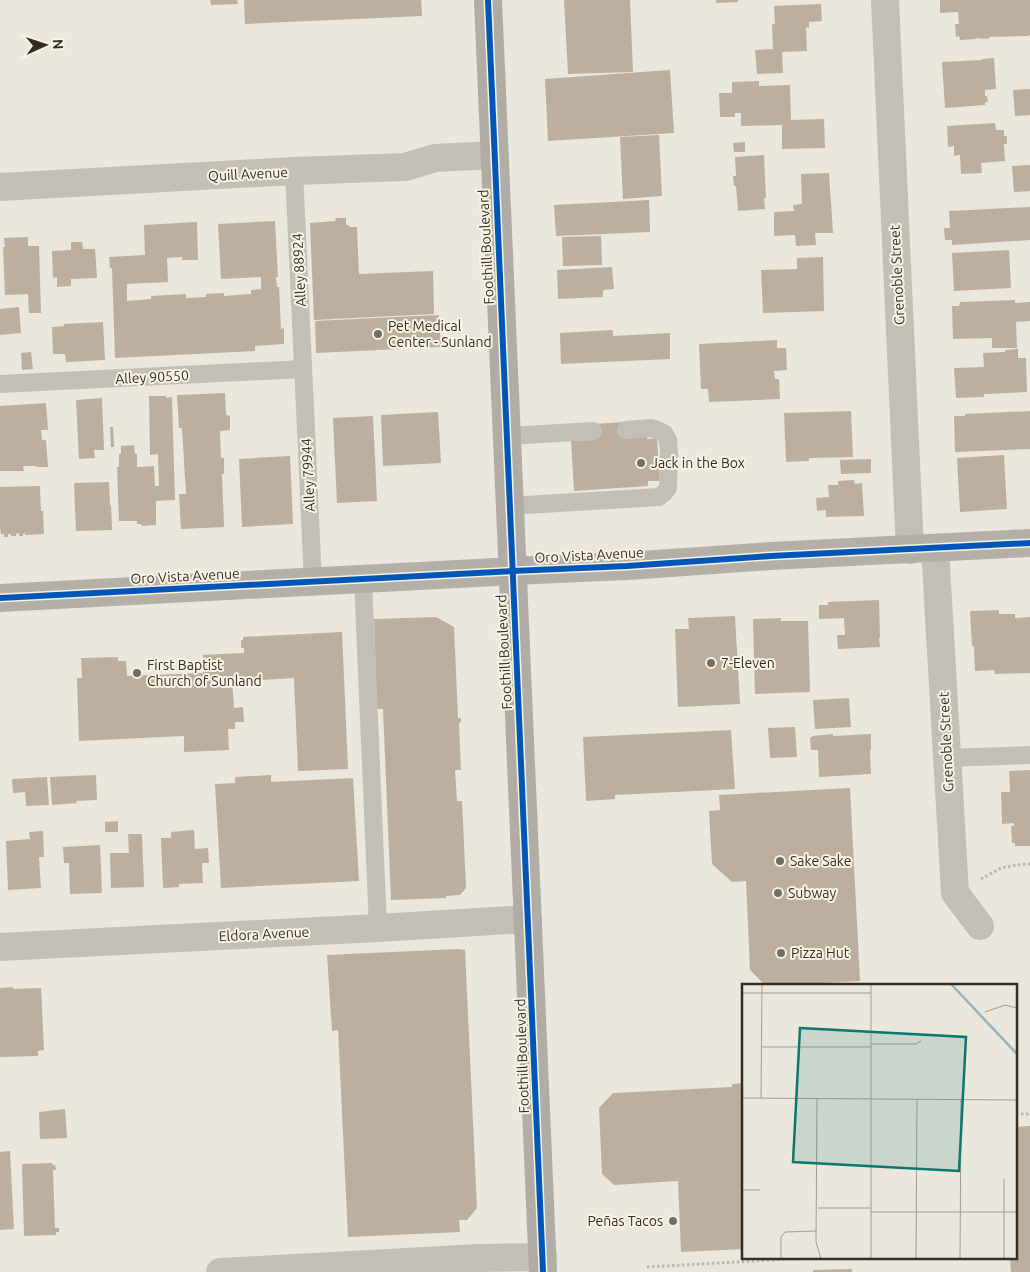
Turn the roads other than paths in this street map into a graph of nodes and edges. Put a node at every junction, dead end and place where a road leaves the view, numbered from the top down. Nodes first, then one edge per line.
1 (488, 0) edge
2 (885, 0) edge
3 (494, 155) junction
4 (294, 172) junction
5 (0, 187) edge
6 (303, 369) junction
7 (0, 384) edge
8 (626, 430) dead end
9 (593, 431) dead end
10 (507, 436) junction
11 (509, 506) junction
12 (1030, 543) edge
13 (923, 549) junction
14 (513, 571) junction
15 (363, 579) junction
16 (313, 582) junction
17 (0, 598) edge
18 (1030, 755) edge
19 (947, 758) junction
20 (528, 919) junction
21 (980, 926) dead end
22 (378, 928) junction
23 (0, 947) edge
24 (543, 1264) edge
25 (220, 1272) edge

1 - 3 main road, Foothill Boulevard
2 - 13 street, Grenoble Street
3 - 4 street, Quill Avenue
3 - 10 main road, Foothill Boulevard
4 - 5 street, Quill Avenue
4 - 6 lane, Alley 88924
6 - 7 lane, Alley 90550
6 - 16 lane, Alley 79944
8 - 11 lane
9 - 10 lane
10 - 11 main road, Foothill Boulevard
11 - 14 main road, Foothill Boulevard
12 - 13 street, Oro Vista Avenue
13 - 14 street, Oro Vista Avenue
13 - 19 street, Grenoble Street
14 - 15 street, Oro Vista Avenue
14 - 20 main road, Foothill Boulevard
15 - 16 street, Oro Vista Avenue
15 - 22 lane
16 - 17 street, Oro Vista Avenue
18 - 19 lane
19 - 21 street, Grenoble Street
20 - 22 street, Eldora Avenue
20 - 24 main road, Foothill Boulevard
22 - 23 street, Eldora Avenue
24 - 25 street

